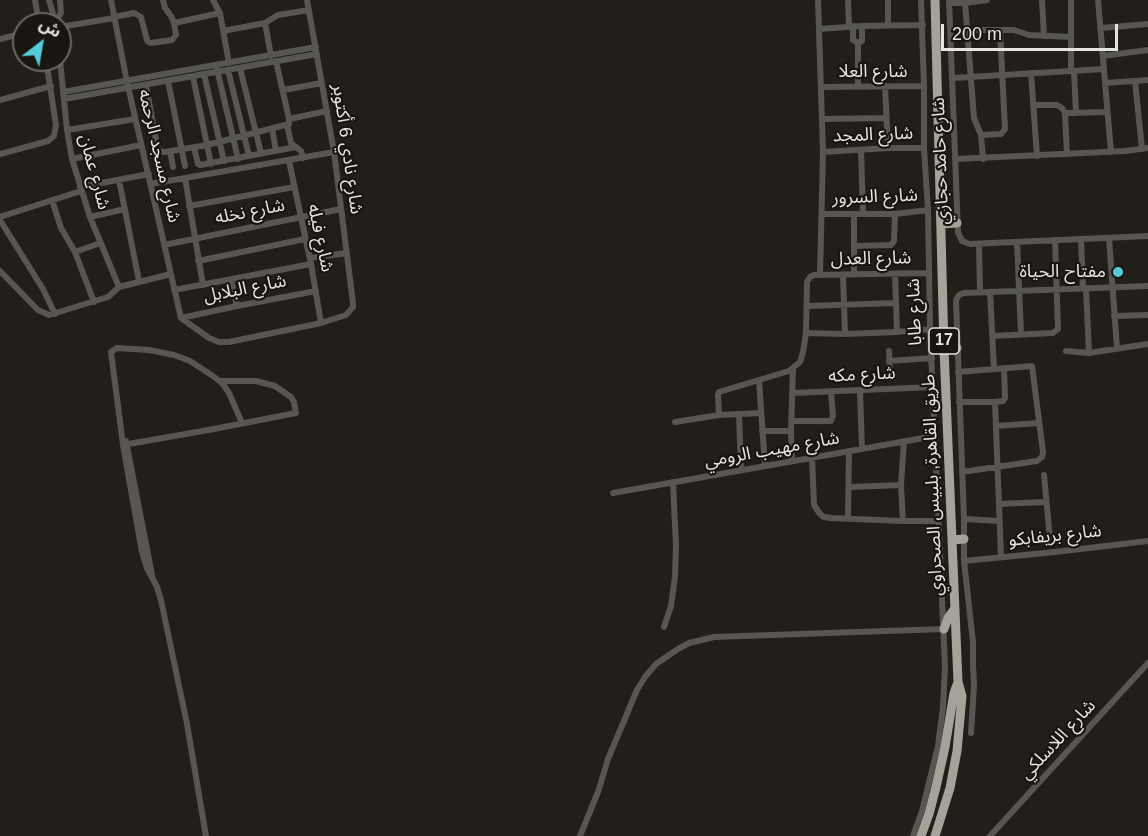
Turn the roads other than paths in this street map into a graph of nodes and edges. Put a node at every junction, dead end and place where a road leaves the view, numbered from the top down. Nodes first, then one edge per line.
1 (111, 0) edge
2 (163, 0) edge
3 (213, 0) edge
4 (307, 0) edge
5 (818, 0) edge
6 (848, 0) edge
7 (888, 0) edge
8 (921, 0) edge
9 (935, 0) edge
10 (987, 0) edge
11 (1042, 0) edge
12 (1071, 0) edge
13 (1098, 0) edge
14 (949, 1) edge
15 (965, 3) junction
16 (309, 10) junction
17 (220, 13) junction
18 (114, 17) junction
19 (72, 22) edge
20 (174, 22) junction
21 (265, 23) junction
22 (1148, 24) edge
23 (888, 25) junction
24 (923, 25) junction
25 (851, 26) junction
26 (862, 26) junction
27 (1101, 28) junction
28 (819, 29) junction
29 (967, 30) junction
30 (1000, 30) junction
31 (223, 31) junction
32 (1044, 36) junction
33 (1071, 38) junction
34 (858, 43) junction
35 (1148, 50) edge
36 (316, 51) junction
37 (271, 56) junction
38 (1103, 56) junction
39 (276, 61) junction
40 (228, 67) junction
41 (240, 68) junction
42 (217, 69) junction
43 (1104, 69) junction
44 (1073, 71) junction
45 (48, 72) edge
46 (61, 72) edge
47 (1031, 73) junction
48 (204, 74) junction
49 (1003, 75) junction
50 (192, 77) junction
51 (971, 77) junction
52 (952, 78) junction
53 (1148, 80) edge
54 (168, 81) junction
55 (1136, 81) junction
56 (1105, 82) junction
57 (322, 83) junction
58 (128, 85) junction
59 (146, 85) junction
60 (51, 86) junction
61 (858, 86) junction
62 (885, 86) junction
63 (924, 86) junction
64 (822, 87) junction
65 (283, 90) junction
66 (63, 96) junction
67 (0, 100) edge
68 (1033, 105) junction
69 (327, 111) junction
70 (1107, 112) junction
71 (1065, 113) junction
72 (1076, 113) junction
73 (886, 118) junction
74 (135, 119) junction
75 (823, 119) junction
76 (288, 122) junction
77 (272, 128) junction
78 (67, 130) junction
79 (255, 133) junction
80 (981, 135) junction
81 (243, 136) junction
82 (232, 139) junction
83 (220, 142) junction
84 (141, 145) junction
85 (207, 145) junction
86 (194, 147) junction
87 (296, 147) junction
88 (888, 148) junction
89 (924, 148) junction
90 (182, 149) junction
91 (1145, 149) edge
92 (861, 150) junction
93 (170, 151) junction
94 (276, 151) junction
95 (334, 152) junction
96 (824, 152) junction
97 (1111, 152) junction
98 (261, 153) junction
99 (0, 154) edge
100 (1067, 154) junction
101 (249, 156) junction
102 (1037, 156) junction
103 (303, 158) junction
104 (72, 159) junction
105 (238, 159) junction
106 (956, 159) junction
107 (983, 159) junction
108 (289, 160) junction
109 (224, 161) junction
110 (211, 164) junction
111 (185, 166) dead end
112 (172, 167) dead end
113 (149, 174) junction
114 (185, 178) junction
115 (120, 180) junction
116 (150, 184) junction
117 (294, 188) junction
118 (81, 189) junction
119 (52, 200) junction
120 (189, 206) junction
121 (125, 209) junction
122 (341, 209) junction
123 (928, 210) junction
124 (823, 214) junction
125 (854, 214) junction
126 (863, 214) junction
127 (895, 214) junction
128 (90, 217) junction
129 (0, 218) edge
130 (300, 218) junction
131 (957, 223) junction
132 (942, 224) junction
133 (1148, 236) edge
134 (1108, 238) junction
135 (194, 239) junction
136 (305, 239) junction
137 (1081, 239) junction
138 (1055, 240) junction
139 (1017, 242) junction
140 (100, 243) junction
141 (979, 244) junction
142 (164, 245) junction
143 (854, 246) junction
144 (75, 252) junction
145 (347, 253) junction
146 (198, 261) junction
147 (310, 261) junction
148 (0, 271) edge
149 (929, 273) junction
150 (171, 274) junction
151 (895, 274) junction
152 (817, 275) junction
153 (843, 275) junction
154 (854, 275) junction
155 (231, 280) junction
156 (139, 281) junction
157 (203, 285) junction
158 (1148, 285) edge
159 (119, 286) junction
160 (1112, 287) junction
161 (1085, 288) junction
162 (1057, 289) junction
163 (174, 290) junction
164 (316, 291) junction
165 (1019, 291) junction
166 (980, 292) junction
167 (990, 292) junction
168 (94, 302) junction
169 (896, 303) junction
170 (237, 306) junction
171 (807, 306) junction
172 (844, 306) junction
173 (55, 314) junction
174 (1148, 315) edge
175 (1114, 316) junction
176 (180, 318) junction
177 (321, 323) junction
178 (930, 329) junction
179 (897, 332) junction
180 (806, 333) junction
181 (845, 334) junction
182 (1021, 334) junction
183 (993, 336) junction
184 (1148, 344) edge
185 (957, 348) junction
186 (1117, 348) junction
187 (944, 349) junction
188 (889, 351) dead end
189 (1066, 351) dead end
190 (1089, 353) junction
191 (932, 358) junction
192 (889, 361) junction
193 (1004, 368) junction
194 (793, 369) junction
195 (994, 369) junction
196 (890, 371) dead end
197 (958, 372) junction
198 (759, 380) junction
199 (220, 381) junction
200 (933, 387) junction
201 (860, 391) junction
202 (831, 392) junction
203 (792, 393) junction
204 (959, 402) junction
205 (995, 402) junction
206 (761, 413) junction
207 (739, 414) junction
208 (719, 415) junction
209 (792, 421) junction
210 (675, 422) dead end
211 (242, 423) junction
212 (1039, 423) junction
213 (996, 426) junction
214 (762, 431) junction
215 (791, 431) junction
216 (935, 436) junction
217 (904, 441) junction
218 (124, 442) junction
219 (862, 449) junction
220 (849, 451) junction
221 (812, 457) junction
222 (792, 461) junction
223 (765, 466) junction
224 (998, 467) junction
225 (741, 470) junction
226 (962, 472) junction
227 (1044, 475) dead end
228 (673, 482) junction
229 (901, 485) junction
230 (849, 487) junction
231 (613, 493) dead end
232 (1046, 502) junction
233 (999, 504) junction
234 (848, 518) junction
235 (964, 519) junction
236 (999, 520) junction
237 (903, 521) junction
238 (938, 521) junction
239 (1050, 539) dead end
240 (952, 540) junction
241 (964, 540) junction
242 (1148, 541) edge
243 (1001, 557) junction
244 (964, 561) junction
245 (955, 608) junction
246 (664, 627) dead end
247 (944, 629) junction
248 (1148, 663) edge
249 (958, 682) junction
250 (971, 734) dead end
251 (206, 836) edge
252 (580, 836) edge
253 (913, 836) edge
254 (921, 836) edge
255 (935, 836) edge
256 (990, 836) edge

1 - 18 street, شارع مسجد الرحمه
2 - 20 street
3 - 17 street
4 - 16 street, شارع نادي 6 أكتوبر
5 - 28 street
6 - 25 street
7 - 23 street
8 - 24 street, شارع طابا
9 - 132 highway, طريق القاهرة, بلبيس الصحراوي / 17
10 - 15 street
11 - 32 street
12 - 33 street
13 - 27 street
14 - 15 street
14 - 52 street, شارع حامد حجازي
15 - 29 street
16 - 21 street
16 - 36 street, شارع نادي 6 أكتوبر
17 - 20 street
17 - 31 street
18 - 19 street
18 - 20 street
18 - 58 street, شارع مسجد الرحمه
21 - 31 street
21 - 37 street
22 - 27 street
23 - 24 street
23 - 26 street
24 - 63 street, شارع طابا
25 - 26 street
25 - 28 street
25 - 34 street
26 - 34 street
27 - 38 street
28 - 64 street
29 - 30 street
29 - 51 street
30 - 32 street
30 - 49 street
31 - 40 street
32 - 33 street
33 - 44 street
34 - 61 street
35 - 38 street
36 - 37 street
36 - 39 street
36 - 57 street, شارع نادي 6 أكتوبر
37 - 40 street
38 - 43 street
39 - 41 street
39 - 65 street
40 - 41 street
40 - 42 street
40 - 81 street
41 - 79 street
42 - 48 street
42 - 58 street
42 - 82 street
43 - 44 street
43 - 56 street
44 - 47 street
44 - 72 street
45 - 60 street
46 - 66 street, شارع عمان
47 - 49 street
47 - 68 street
48 - 50 street
48 - 83 street
49 - 51 street
49 - 80 street
50 - 54 street
50 - 85 street
51 - 52 street
51 - 80 street
52 - 106 street, شارع حامد حجازي
53 - 55 street
54 - 59 street
54 - 90 street
55 - 56 street
55 - 91 street
56 - 70 street
57 - 65 street
57 - 69 street, شارع نادي 6 أكتوبر
58 - 59 street
58 - 66 street
58 - 74 street, شارع مسجد الرحمه
59 - 93 street
60 - 67 street
60 - 99 street
61 - 62 street, شارع العلا
61 - 64 street, شارع العلا
62 - 63 street, شارع العلا
62 - 73 street
63 - 89 street, شارع طابا
64 - 75 street
65 - 76 street
66 - 78 street, شارع عمان
68 - 71 street
68 - 102 street
69 - 76 street
69 - 95 street, شارع نادي 6 أكتوبر
70 - 72 street
70 - 97 street
71 - 72 street
71 - 100 street
73 - 75 street
73 - 88 street
74 - 78 street
74 - 84 street, شارع مسجد الرحمه
75 - 96 street
76 - 77 street
76 - 87 street
77 - 79 street
77 - 94 street
78 - 104 street, شارع عمان
79 - 81 street
79 - 98 street
80 - 107 street
81 - 82 street
81 - 101 street
82 - 83 street
82 - 105 street
83 - 85 street
83 - 109 street
84 - 104 street
84 - 113 street, شارع مسجد الرحمه
85 - 86 street
85 - 110 street
86 - 90 street
86 - 110 street
87 - 94 street
87 - 103 street
88 - 89 street, شارع المجد
88 - 92 street, شارع المجد
89 - 123 street, شارع طابا
90 - 93 street
90 - 111 street
91 - 97 street
92 - 96 street, شارع المجد
92 - 126 street
93 - 112 street
94 - 98 street
95 - 103 street
95 - 122 street, شارع نادي 6 أكتوبر
96 - 124 street
97 - 100 street
98 - 101 street
100 - 102 street
101 - 105 street
102 - 107 street
103 - 108 street
104 - 118 street, شارع عمان
105 - 109 street
106 - 107 street
106 - 131 street, شارع حامد حجازي
108 - 114 street
108 - 117 street, شارع فيله
109 - 110 street
113 - 115 street
113 - 116 street, شارع مسجد الرحمه
114 - 116 street
114 - 120 street
115 - 118 street
115 - 121 street
116 - 142 street, شارع مسجد الرحمه
117 - 120 street
117 - 130 street, شارع فيله
118 - 119 street
118 - 128 street, شارع عمان
119 - 129 street
119 - 144 street
120 - 135 street
121 - 128 street
121 - 156 street
122 - 130 street, شارع نخله
122 - 145 street, شارع نادي 6 أكتوبر
123 - 127 street, شارع السرور
123 - 149 street, شارع طابا
124 - 125 street, شارع السرور
124 - 152 street
125 - 126 street, شارع السرور
125 - 143 street
126 - 127 street, شارع السرور
127 - 143 street
128 - 140 street, شارع عمان
129 - 173 street
130 - 135 street, شارع نخله
130 - 136 street, شارع فيله
131 - 132 highway
131 - 141 street, شارع حامد حجازي
132 - 187 highway, طريق القاهرة, بلبيس الصحراوي / 17
133 - 134 street
134 - 137 street
134 - 160 street
135 - 142 street, شارع نخله
135 - 146 street
136 - 146 street
136 - 147 street, شارع فيله
137 - 138 street
137 - 161 street
138 - 139 street
138 - 162 street
139 - 141 street
139 - 165 street
140 - 144 street
140 - 159 street, شارع عمان
141 - 166 street
142 - 150 street, شارع مسجد الرحمه
143 - 154 street
144 - 168 street
145 - 147 street
145 - 177 street, شارع نادي 6 أكتوبر
146 - 157 street
147 - 155 street
147 - 164 street, شارع فيله
148 - 173 street
149 - 151 street, شارع العدل
149 - 178 street, شارع طابا
150 - 156 street
150 - 163 street, شارع مسجد الرحمه
151 - 154 street, شارع العدل
151 - 169 street
152 - 153 street, شارع العدل
152 - 171 street
153 - 154 street, شارع العدل
153 - 172 street
155 - 157 street
155 - 170 street
156 - 159 street
157 - 163 street
158 - 160 street
159 - 168 street
160 - 161 street
160 - 175 street
161 - 162 street
161 - 190 street
162 - 165 street
162 - 182 street
163 - 176 street, شارع مسجد الرحمه
164 - 170 street, شارع البلابل
164 - 177 street, شارع فيله
165 - 167 street
165 - 182 street
166 - 167 street
166 - 185 street
167 - 183 street
168 - 173 street
169 - 172 street
169 - 179 street
170 - 176 street, شارع البلابل
171 - 172 street
171 - 180 street
172 - 181 street
174 - 175 street
175 - 186 street
176 - 177 street
178 - 179 street
178 - 191 street, شارع طابا
179 - 181 street
180 - 181 street
180 - 194 street
182 - 183 street
183 - 195 street
184 - 186 street
185 - 187 highway
185 - 197 street
186 - 190 street
187 - 240 highway, طريق القاهرة, بلبيس الصحراوي / 17
188 - 192 street
189 - 190 street
191 - 192 street
191 - 200 street, شارع طابا
192 - 196 street
193 - 195 street
193 - 205 street
193 - 212 street
194 - 198 street
194 - 203 street
195 - 197 street
197 - 204 street
198 - 206 street
198 - 208 street
199 - 211 street
199 - 211 street
199 - 218 street
200 - 201 street, شارع مكه
200 - 216 street, شارع طابا
201 - 202 street, شارع مكه
201 - 219 street
202 - 203 street, شارع مكه
202 - 209 street
203 - 209 street
204 - 205 street
204 - 226 street
205 - 213 street
206 - 207 street
206 - 214 street
207 - 208 street
207 - 225 street
208 - 210 street
209 - 215 street
211 - 218 street
212 - 213 street
212 - 224 street
213 - 224 street
214 - 215 street
214 - 223 street
215 - 222 street
216 - 217 street, شارع مهيب الرومي
216 - 238 street, شارع طابا
217 - 219 street, شارع مهيب الرومي
217 - 229 street
218 - 251 street
219 - 220 street, شارع مهيب الرومي
220 - 221 street, شارع مهيب الرومي
220 - 230 street
221 - 222 street, شارع مهيب الرومي
221 - 234 street
222 - 223 street, شارع مهيب الرومي
223 - 225 street, شارع مهيب الرومي
224 - 226 street
224 - 233 street
225 - 228 street, شارع مهيب الرومي
226 - 235 street
227 - 232 street
228 - 231 street, شارع مهيب الرومي
228 - 246 street
229 - 230 street
229 - 237 street
230 - 234 street
232 - 233 street
232 - 239 street
233 - 236 street
234 - 237 street
235 - 236 street
235 - 241 street
236 - 243 street
237 - 238 street
238 - 247 street, شارع طابا
240 - 241 highway
240 - 245 highway, طريق القاهرة, بلبيس الصحراوي / 17
241 - 244 street
242 - 243 street, شارع بريفابكو
243 - 244 street, شارع بريفابكو
244 - 250 street
245 - 247 highway
245 - 249 highway, طريق القاهرة, بلبيس الصحراوي / 17
247 - 252 street
247 - 253 street, شارع طابا
248 - 256 street, شارع اللاسلكي
249 - 254 highway
249 - 255 highway

